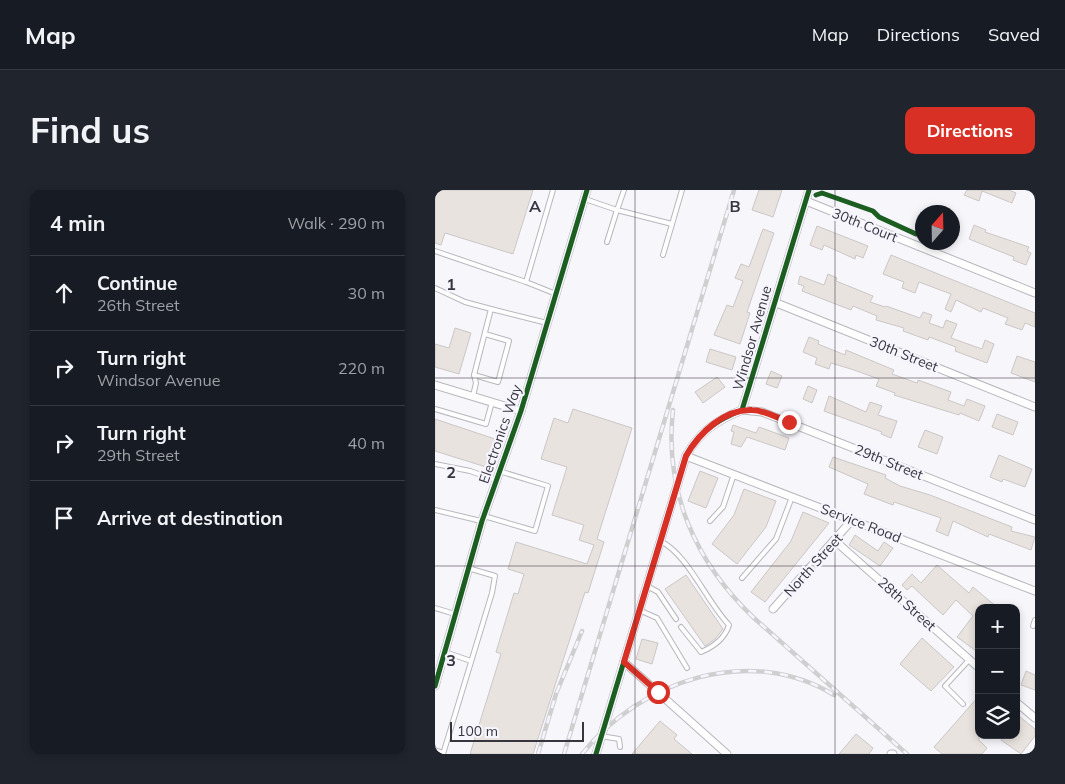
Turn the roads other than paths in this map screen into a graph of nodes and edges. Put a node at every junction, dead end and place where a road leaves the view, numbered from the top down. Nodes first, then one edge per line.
1 (553, 190) edge
2 (587, 190) edge
3 (623, 190) edge
4 (682, 190) edge
5 (809, 190) edge
6 (585, 199) junction
7 (806, 202) junction
8 (617, 210) junction
9 (672, 224) junction
10 (607, 242) dead end
11 (435, 251) edge
12 (663, 254) dead end
13 (527, 282) junction
14 (435, 288) edge
15 (1035, 293) edge
16 (556, 294) junction
17 (774, 302) junction
18 (491, 309) junction
19 (547, 323) junction
20 (485, 334) junction
21 (474, 375) junction
22 (435, 385) edge
23 (473, 397) junction
24 (492, 402) junction
25 (1035, 407) edge
26 (435, 409) edge
27 (742, 410) junction
28 (521, 411) junction
29 (686, 456) junction
30 (435, 464) edge
31 (499, 471) junction
32 (734, 474) junction
33 (496, 480) junction
34 (793, 497) junction
35 (435, 510) edge
36 (483, 518) junction
37 (852, 520) junction
38 (1035, 520) edge
39 (710, 521) dead end
40 (835, 540) junction
41 (660, 541) junction
42 (469, 568) junction
43 (742, 578) dead end
44 (647, 586) junction
45 (1035, 591) edge
46 (435, 608) edge
47 (773, 609) dead end
48 (639, 610) junction
49 (455, 614) junction
50 (676, 619) dead end
51 (1035, 620) edge
52 (1033, 626) dead end
53 (681, 627) dead end
54 (445, 652) junction
55 (969, 660) junction
56 (471, 661) junction
57 (438, 662) edge
58 (624, 662) junction
59 (975, 665) edge
60 (687, 668) dead end
61 (435, 686) edge
62 (963, 704) dead end
63 (1020, 705) edge
64 (1035, 718) edge
65 (601, 736) junction
66 (620, 747) dead end
67 (435, 750) edge
68 (443, 754) edge
69 (596, 754) edge
70 (727, 754) edge

1 - 13 lane
2 - 6 street, Electronics Way
3 - 8 lane
4 - 9 lane
5 - 7 street, Windsor Avenue
6 - 8 lane
6 - 16 street, Electronics Way
7 - 15 street, 30th Court
7 - 17 street, Windsor Avenue
8 - 9 lane
8 - 10 lane
9 - 12 lane
11 - 13 lane
13 - 16 lane
14 - 18 lane
16 - 19 street, Electronics Way
17 - 25 street, 30th Street
17 - 27 street, Windsor Avenue
18 - 19 lane
18 - 20 lane
19 - 28 street, Electronics Way
20 - 21 lane
20 - 21 lane
21 - 23 lane
22 - 23 street
23 - 24 street
24 - 26 lane
24 - 28 street
27 - 29 street, Windsor Avenue
27 - 38 street, 29th Street
28 - 31 street, Electronics Way
29 - 32 street, Service Road
29 - 41 street, Windsor Avenue
30 - 33 lane
31 - 33 street, Electronics Way
31 - 36 lane
32 - 34 street, Service Road
32 - 39 lane
33 - 36 street, Electronics Way
34 - 37 street, Service Road
34 - 43 lane
35 - 36 lane
36 - 42 street, Electronics Way
37 - 40 street, North Street
37 - 45 street, Service Road
40 - 47 street, North Street
40 - 55 street, 28th Street
41 - 44 street, Windsor Avenue
41 - 53 lane
42 - 49 street, Electronics Way
42 - 56 lane
44 - 48 street, Windsor Avenue
44 - 50 lane
46 - 49 lane
48 - 58 street, Windsor Avenue
48 - 60 lane
49 - 54 street, Electronics Way
51 - 52 lane
54 - 56 lane
54 - 57 street, Electronics Way
55 - 59 street, 28th Street
55 - 62 lane
56 - 68 lane
57 - 61 street, Electronics Way
58 - 65 street, Windsor Avenue
58 - 70 street
63 - 64 street
65 - 66 lane
65 - 69 street, Windsor Avenue
67 - 68 lane

